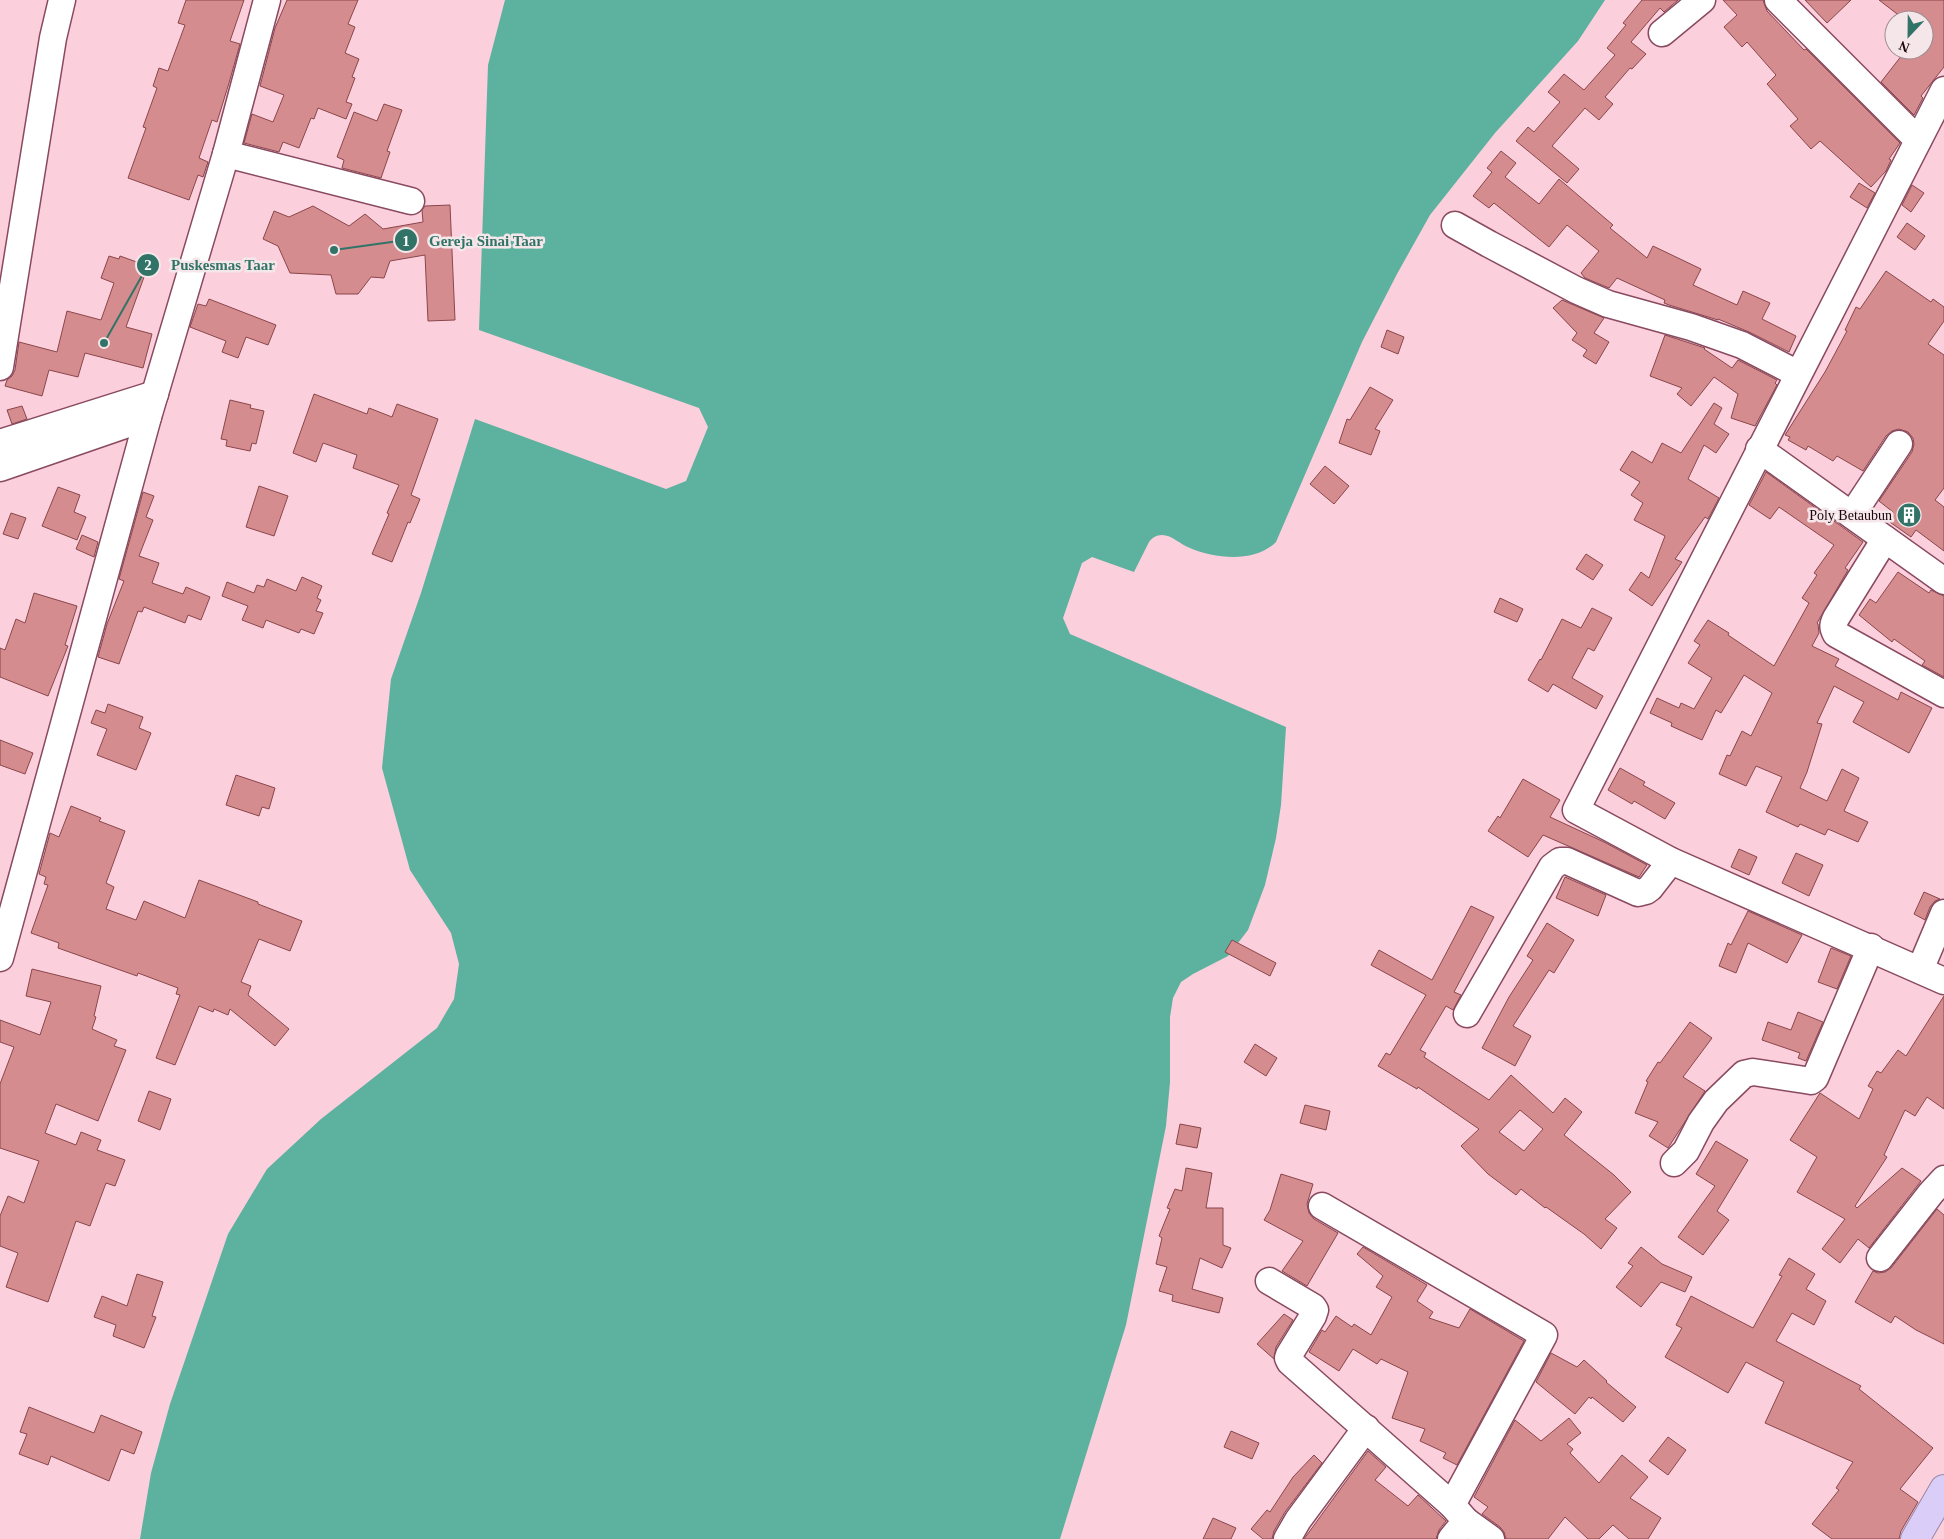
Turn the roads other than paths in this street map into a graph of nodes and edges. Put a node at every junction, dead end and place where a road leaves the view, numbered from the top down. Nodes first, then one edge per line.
1 (62, 0) edge
2 (267, 0) edge
3 (1702, 0) edge
4 (1778, 0) edge
5 (1662, 33) dead end
6 (1944, 90) edge
7 (1918, 140) junction
8 (226, 154) junction
9 (411, 201) dead end
10 (1455, 225) dead end
11 (0, 367) edge
12 (1798, 374) junction
13 (151, 406) junction
14 (0, 443) edge
15 (1899, 444) dead end
16 (1759, 450) junction
17 (0, 468) edge
18 (1852, 515) junction
19 (1886, 539) junction
20 (1944, 581) edge
21 (1944, 694) edge
22 (1671, 861) junction
23 (1944, 913) edge
24 (1871, 947) junction
25 (0, 958) edge
26 (1920, 970) junction
27 (1944, 981) edge
28 (1467, 1014) dead end
29 (1674, 1163) dead end
30 (1944, 1179) edge
31 (1322, 1206) dead end
32 (1880, 1258) dead end
33 (1269, 1281) dead end
34 (1366, 1428) junction
35 (1944, 1489) edge
36 (1456, 1522) edge
37 (1944, 1524) edge
38 (1287, 1539) edge
39 (1491, 1539) edge
40 (1915, 1539) edge
41 (1936, 1539) edge

1 - 11 street
2 - 8 street
3 - 5 street
4 - 7 street
6 - 7 street
7 - 12 street
8 - 9 street
8 - 13 street
10 - 12 street
12 - 16 street
13 - 14 street
13 - 17 street
13 - 25 street
15 - 18 street
16 - 18 street
16 - 22 street
18 - 19 street
19 - 20 street
19 - 21 street
22 - 24 street
22 - 28 street
23 - 26 street
24 - 26 street
24 - 29 street
26 - 27 street
30 - 32 street
31 - 36 street
33 - 34 street
34 - 36 street
34 - 38 street
35 - 40 highway
36 - 39 street
37 - 41 highway

